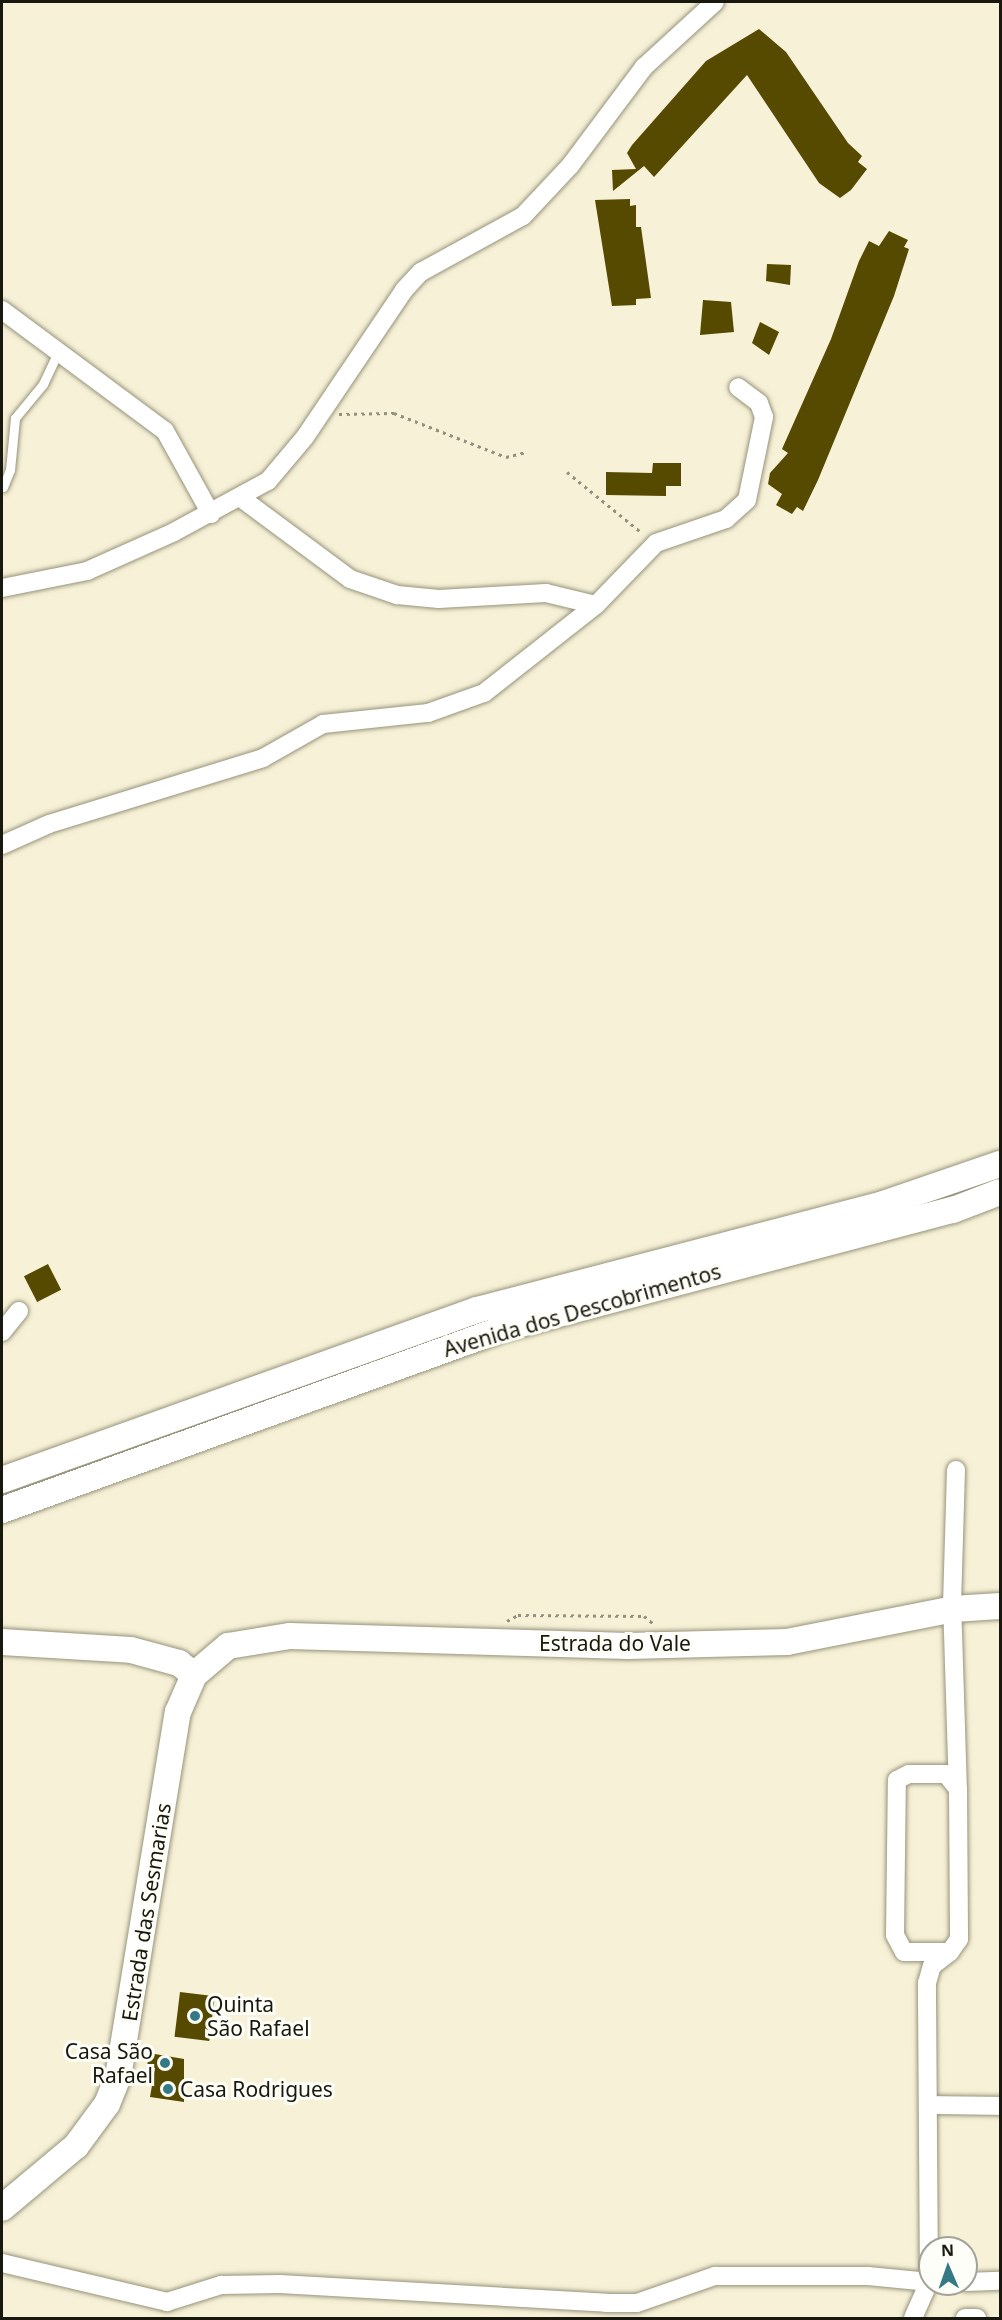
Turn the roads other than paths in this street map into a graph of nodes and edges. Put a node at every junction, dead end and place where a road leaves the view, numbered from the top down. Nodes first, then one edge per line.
1 (715, 2) edge
2 (2, 310) edge
3 (58, 352) junction
4 (738, 387) dead end
5 (3, 487) dead end
6 (241, 498) junction
7 (211, 514) junction
8 (2, 588) edge
9 (596, 605) junction
10 (2, 845) edge
11 (1000, 1164) edge
12 (1000, 1192) edge
13 (19, 1311) dead end
14 (2, 1332) edge
15 (956, 1470) dead end
16 (2, 1480) edge
17 (2, 1510) edge
18 (1000, 1606) edge
19 (953, 1609) junction
20 (2, 1642) edge
21 (194, 1675) junction
22 (956, 1746) junction
23 (929, 1774) junction
24 (958, 1789) junction
25 (904, 1952) junction
26 (950, 1952) junction
27 (927, 1983) junction
28 (930, 2105) junction
29 (1000, 2106) edge
30 (2, 2208) edge
31 (930, 2236) edge
32 (2, 2263) edge
33 (918, 2281) edge
34 (1000, 2281) edge
35 (978, 2282) edge
36 (924, 2296) edge
37 (913, 2319) edge
38 (965, 2319) edge
39 (977, 2319) edge

1 - 6 street
2 - 3 street
3 - 5 lane
3 - 7 street
4 - 9 street
6 - 7 street
6 - 9 street
7 - 8 street
9 - 10 street
11 - 16 main road, Avenida dos Descobrimentos
12 - 17 main road, Avenida dos Descobrimentos
13 - 14 street
15 - 19 street
18 - 19 main road, Estrada do Vale
19 - 21 main road, Estrada do Vale
19 - 22 street
20 - 21 main road
21 - 30 main road, Estrada das Sesmarias
22 - 23 street
22 - 24 street
23 - 24 street
23 - 25 street
24 - 26 street
25 - 26 street
25 - 27 street
26 - 27 street
27 - 28 street
28 - 29 street
28 - 31 street
32 - 33 street
34 - 35 street
36 - 37 street
38 - 39 street

